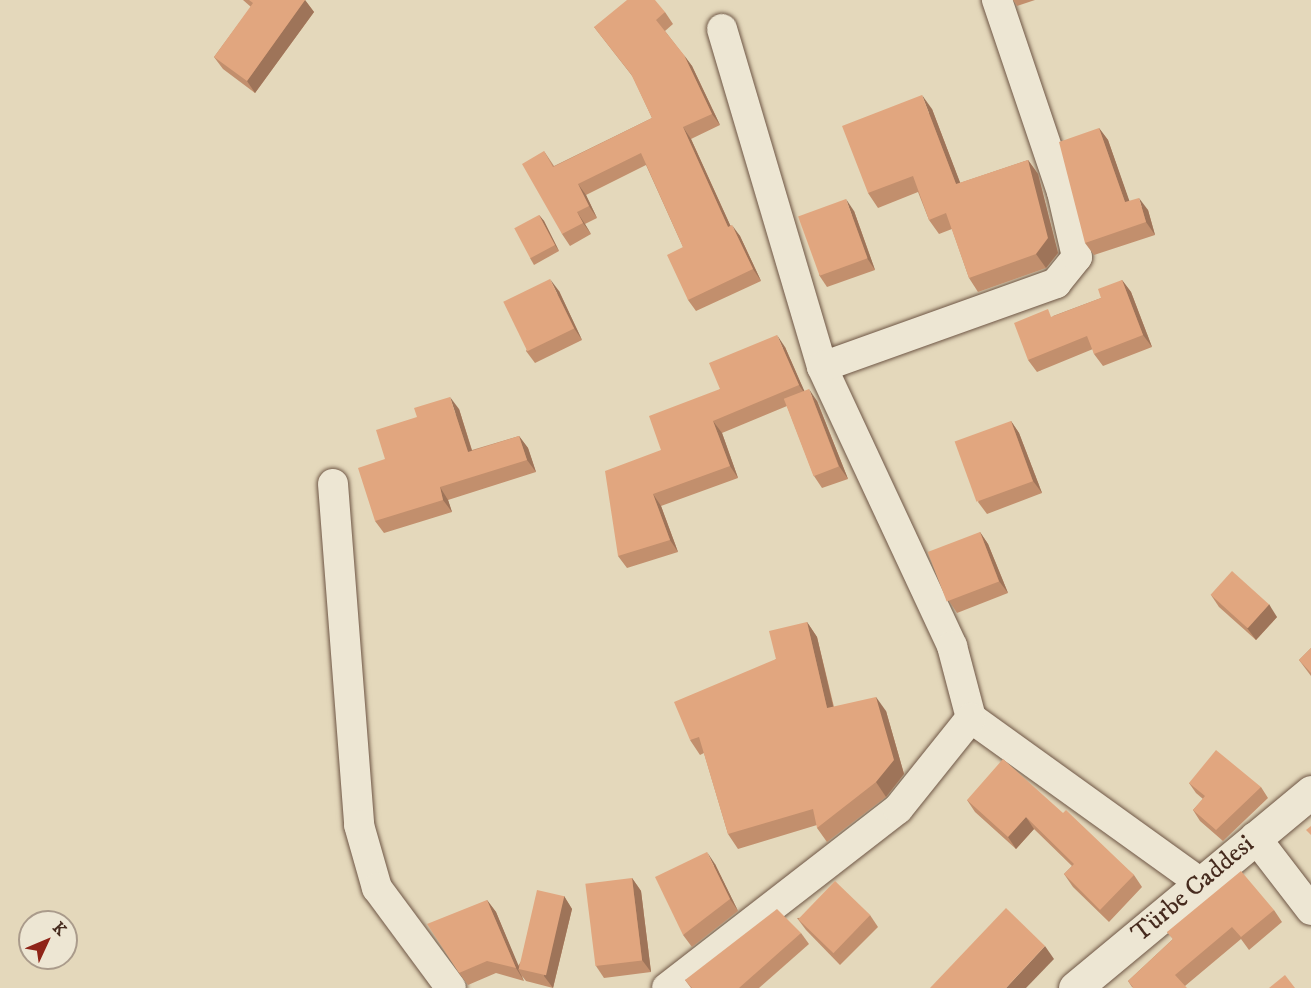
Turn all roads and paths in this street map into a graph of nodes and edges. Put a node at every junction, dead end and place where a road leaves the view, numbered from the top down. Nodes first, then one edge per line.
1 (997, 0) edge
2 (722, 28) dead end
3 (822, 368) junction
4 (333, 484) dead end
5 (971, 718) junction
6 (1311, 792) edge
7 (1255, 837) junction
8 (1201, 883) junction
9 (1311, 910) edge
10 (451, 988) edge
11 (667, 988) edge
12 (1075, 988) edge

1 - 3 street
2 - 3 street
3 - 5 street
4 - 10 street
5 - 8 street
5 - 11 street
6 - 7 street, Türbe Caddesi
7 - 8 street, Türbe Caddesi
7 - 9 street
8 - 12 street, Türbe Caddesi

